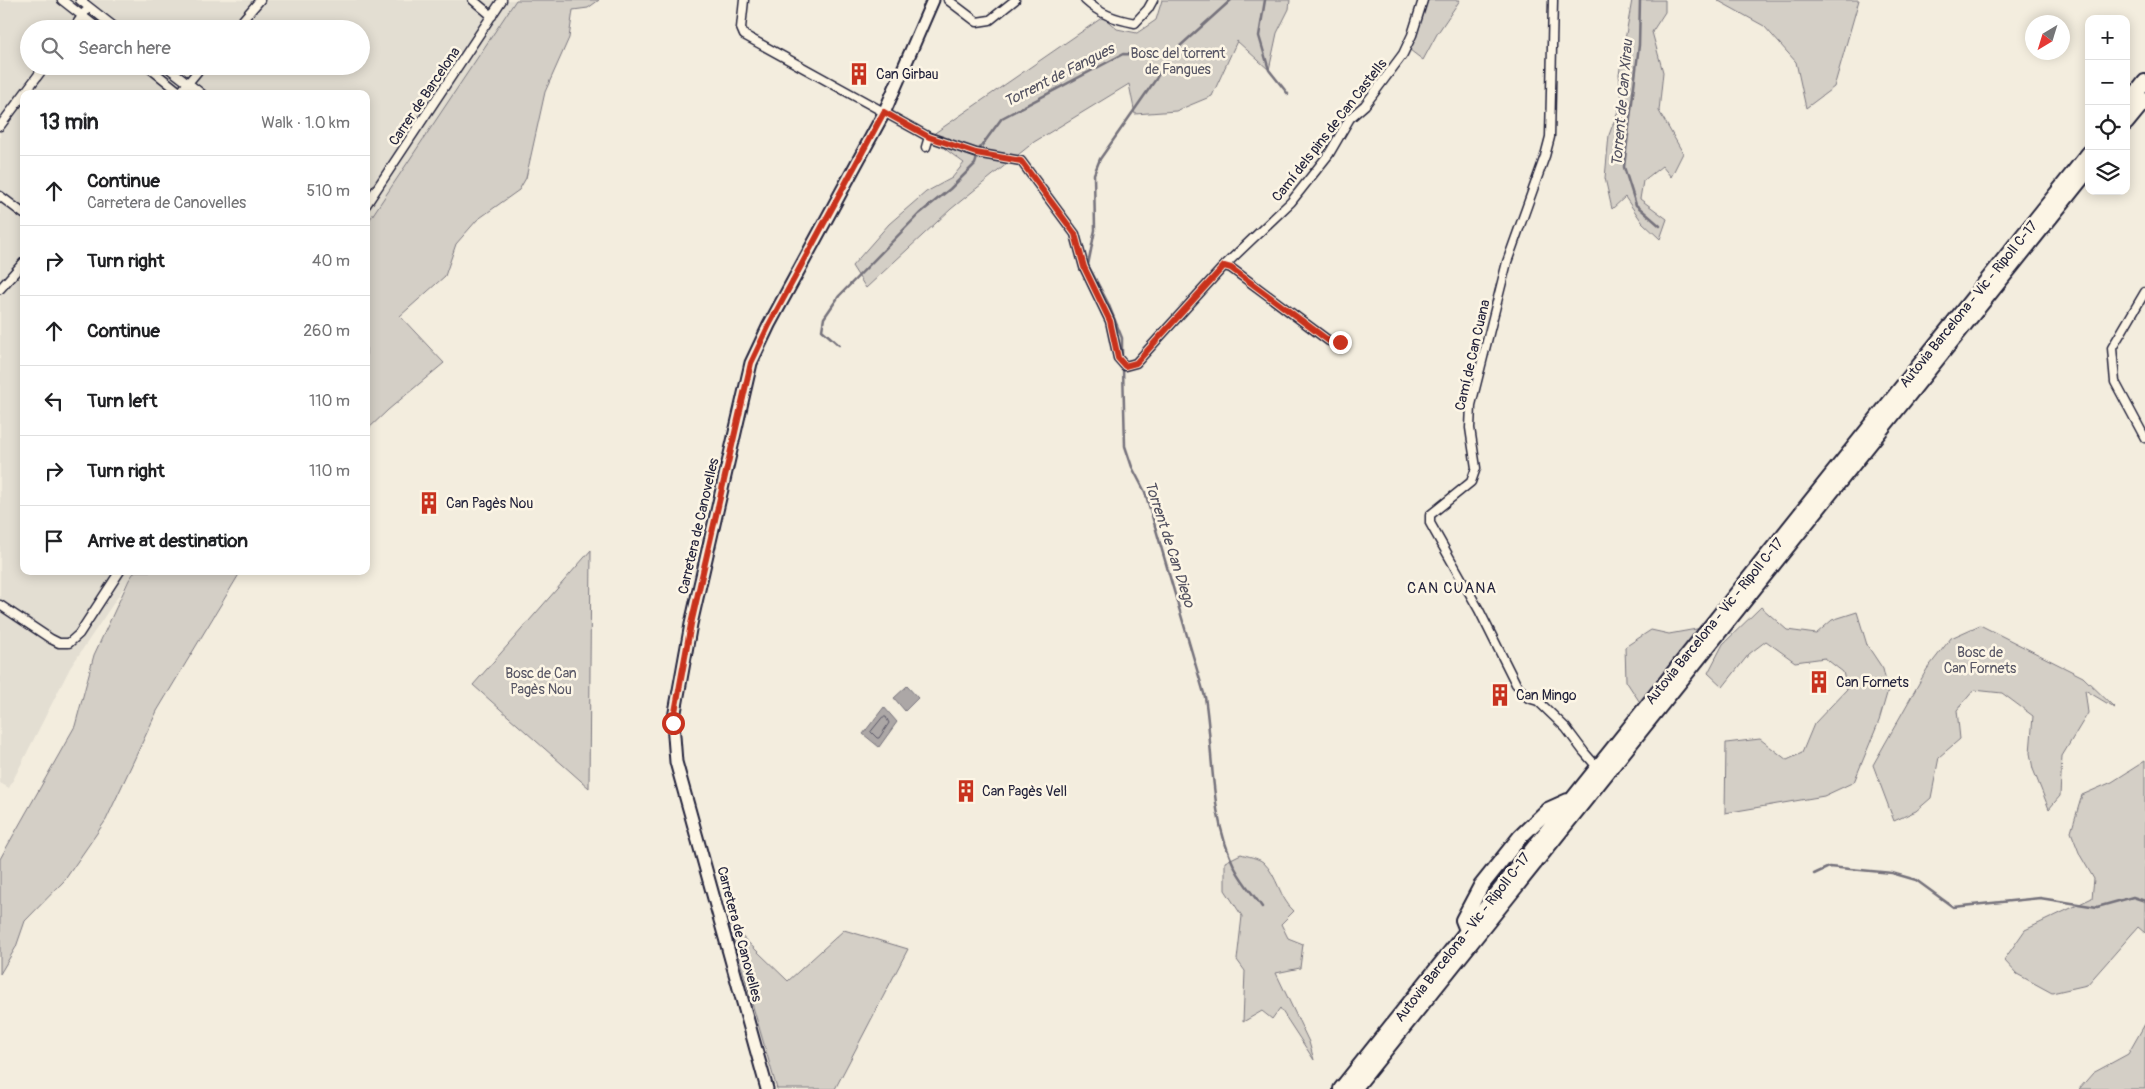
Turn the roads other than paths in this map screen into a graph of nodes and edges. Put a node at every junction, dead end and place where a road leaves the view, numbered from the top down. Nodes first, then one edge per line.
1 (62, 0) edge
2 (80, 0) edge
3 (260, 0) edge
4 (473, 0) edge
5 (502, 0) edge
6 (744, 0) edge
7 (933, 0) edge
8 (948, 0) edge
9 (1015, 0) edge
10 (1085, 0) edge
11 (1153, 0) edge
12 (1423, 0) edge
13 (1553, 0) edge
14 (89, 7) junction
15 (82, 16) junction
16 (492, 16) junction
17 (79, 20) edge
18 (87, 20) edge
19 (106, 20) edge
20 (243, 20) edge
21 (38, 75) edge
22 (158, 75) edge
23 (178, 75) edge
24 (195, 75) edge
25 (2145, 82) edge
26 (188, 83) junction
27 (27, 90) edge
28 (176, 90) edge
29 (182, 90) edge
30 (197, 90) edge
31 (20, 99) edge
32 (2145, 100) edge
33 (2127, 105) edge
34 (884, 112) junction
35 (2130, 118) edge
36 (0, 126) edge
37 (929, 137) junction
38 (926, 147) dead end
39 (2085, 158) edge
40 (2085, 175) edge
41 (0, 196) edge
42 (370, 199) edge
43 (20, 211) edge
44 (20, 266) edge
45 (1224, 266) junction
46 (0, 289) edge
47 (2145, 292) edge
48 (1340, 342) dead end
49 (2145, 438) edge
50 (117, 575) edge
51 (0, 605) edge
52 (1598, 767) junction
53 (767, 1089) edge
54 (1341, 1089) edge
55 (1354, 1089) edge

1 - 15 street
2 - 14 street
3 - 20 street
4 - 16 street
5 - 16 street, Carrer de Barcelona
6 - 34 street, Camí dels pins de Can Castells
7 - 34 street, Carretera de Canovelles
8 - 9 street
10 - 11 street
12 - 45 street, Camí dels pins de Can Castells
13 - 52 street, Camí de Can Cuana
14 - 15 street
14 - 19 street
15 - 17 street
15 - 18 street
16 - 42 street, Carrer de Barcelona
21 - 27 street
22 - 28 street
23 - 26 street
24 - 26 street
25 - 33 highway
26 - 29 street
26 - 30 street
31 - 36 street
32 - 35 highway
34 - 37 street, Camí dels pins de Can Castells
34 - 53 street, Carretera de Canovelles
37 - 38 street
37 - 45 street, Camí dels pins de Can Castells
39 - 52 highway, Autovia Barcelona - Vic - Ripoll C-17
40 - 55 highway, Autovia Barcelona - Vic - Ripoll C-17
41 - 43 street
44 - 46 street
45 - 48 street
47 - 49 street
50 - 51 street
52 - 54 highway, Autovia Barcelona - Vic - Ripoll C-17

